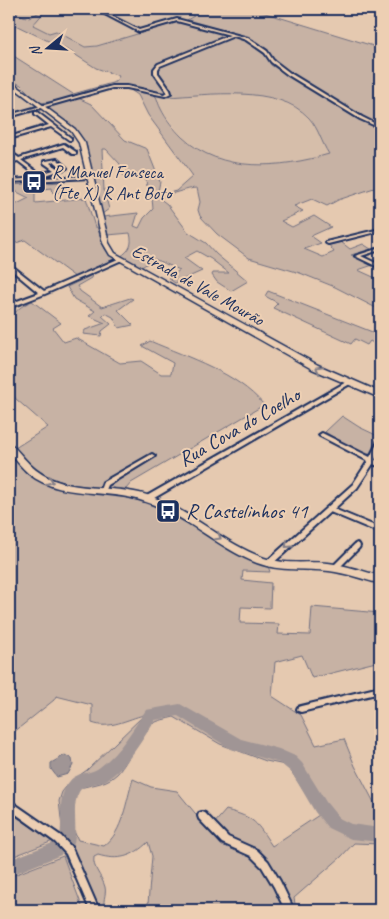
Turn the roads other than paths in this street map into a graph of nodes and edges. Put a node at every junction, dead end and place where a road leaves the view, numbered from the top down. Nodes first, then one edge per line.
1 (96, 9) edge
2 (234, 35) junction
3 (9, 82) edge
4 (42, 107) junction
5 (36, 113) dead end
6 (9, 116) edge
7 (52, 125) junction
8 (380, 127) edge
9 (9, 138) edge
10 (70, 138) dead end
11 (9, 152) edge
12 (74, 153) dead end
13 (18, 159) junction
14 (9, 162) edge
15 (56, 170) dead end
16 (89, 176) junction
17 (41, 177) junction
18 (9, 181) edge
19 (380, 230) edge
20 (328, 243) dead end
21 (380, 249) edge
22 (120, 260) junction
23 (9, 266) edge
24 (380, 267) edge
25 (44, 293) junction
26 (9, 306) edge
27 (348, 382) junction
28 (380, 395) edge
29 (322, 435) dead end
30 (380, 443) edge
31 (9, 447) edge
32 (152, 456) dead end
33 (371, 461) junction
34 (380, 465) edge
35 (103, 490) junction
36 (147, 499) junction
37 (328, 509) junction
38 (380, 531) edge
39 (358, 546) dead end
40 (269, 562) junction
41 (335, 568) junction
42 (380, 580) edge
43 (380, 690) edge
44 (301, 709) dead end
45 (9, 804) edge
46 (202, 816) dead end
47 (95, 910) edge
48 (290, 910) edge

1 - 2 street
2 - 4 street
2 - 8 street
3 - 4 street, Estrada de Vale Mourão
4 - 6 street
4 - 16 street, Estrada de Vale Mourão
5 - 7 street
7 - 9 street
7 - 10 street
11 - 13 street
12 - 13 street
13 - 14 street
13 - 17 street
15 - 17 street
16 - 17 street
16 - 22 street, Estrada de Vale Mourão
17 - 18 street
19 - 20 street
21 - 24 street
22 - 25 street
27 -> 22 street, Estrada de Vale Mourão
23 - 25 street
25 - 26 street
27 - 28 street, Estrada de Vale Mourão
27 - 36 street, Rua Cova do Coelho
29 - 33 street
30 - 33 street
31 -> 35 street
32 - 35 street
33 - 34 street
33 - 37 street
35 - 36 street
36 -> 40 street
37 - 38 street
37 -> 40 street
39 - 41 street
40 - 41 street
41 - 42 street
43 - 44 street
45 - 47 street
46 - 48 street

